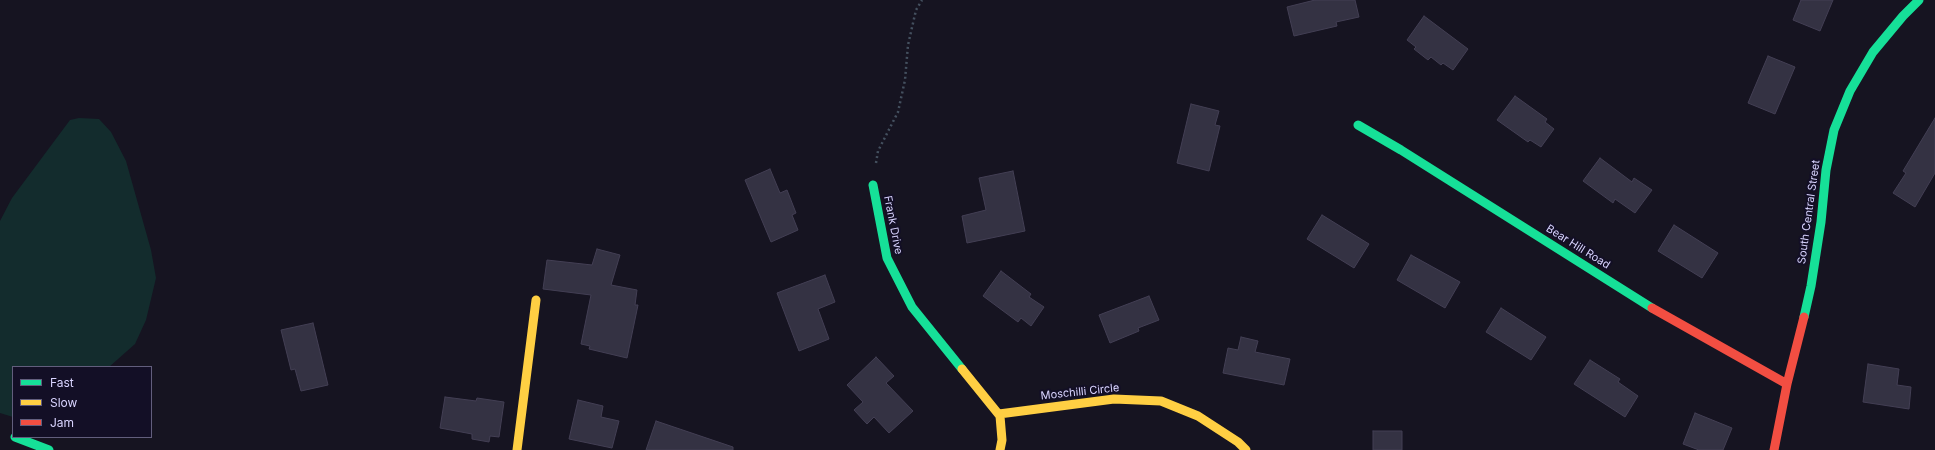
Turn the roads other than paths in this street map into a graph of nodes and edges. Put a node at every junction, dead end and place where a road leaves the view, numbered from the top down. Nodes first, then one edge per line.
1 (1919, 0) edge
2 (1358, 125) dead end
3 (873, 185) road end
4 (536, 300) dead end
5 (1788, 384) junction
6 (999, 414) junction
7 (19, 438) edge
8 (49, 450) edge
9 (517, 450) edge
10 (1000, 450) edge
11 (1246, 450) edge
12 (1774, 450) edge

1 - 5 street, South Central Street
2 - 5 street, Bear Hill Road
3 - 6 street, Frank Drive
4 - 9 street
5 - 12 street, South Central Street
6 - 10 street
6 - 11 street, Moschilli Circle
7 - 8 street

